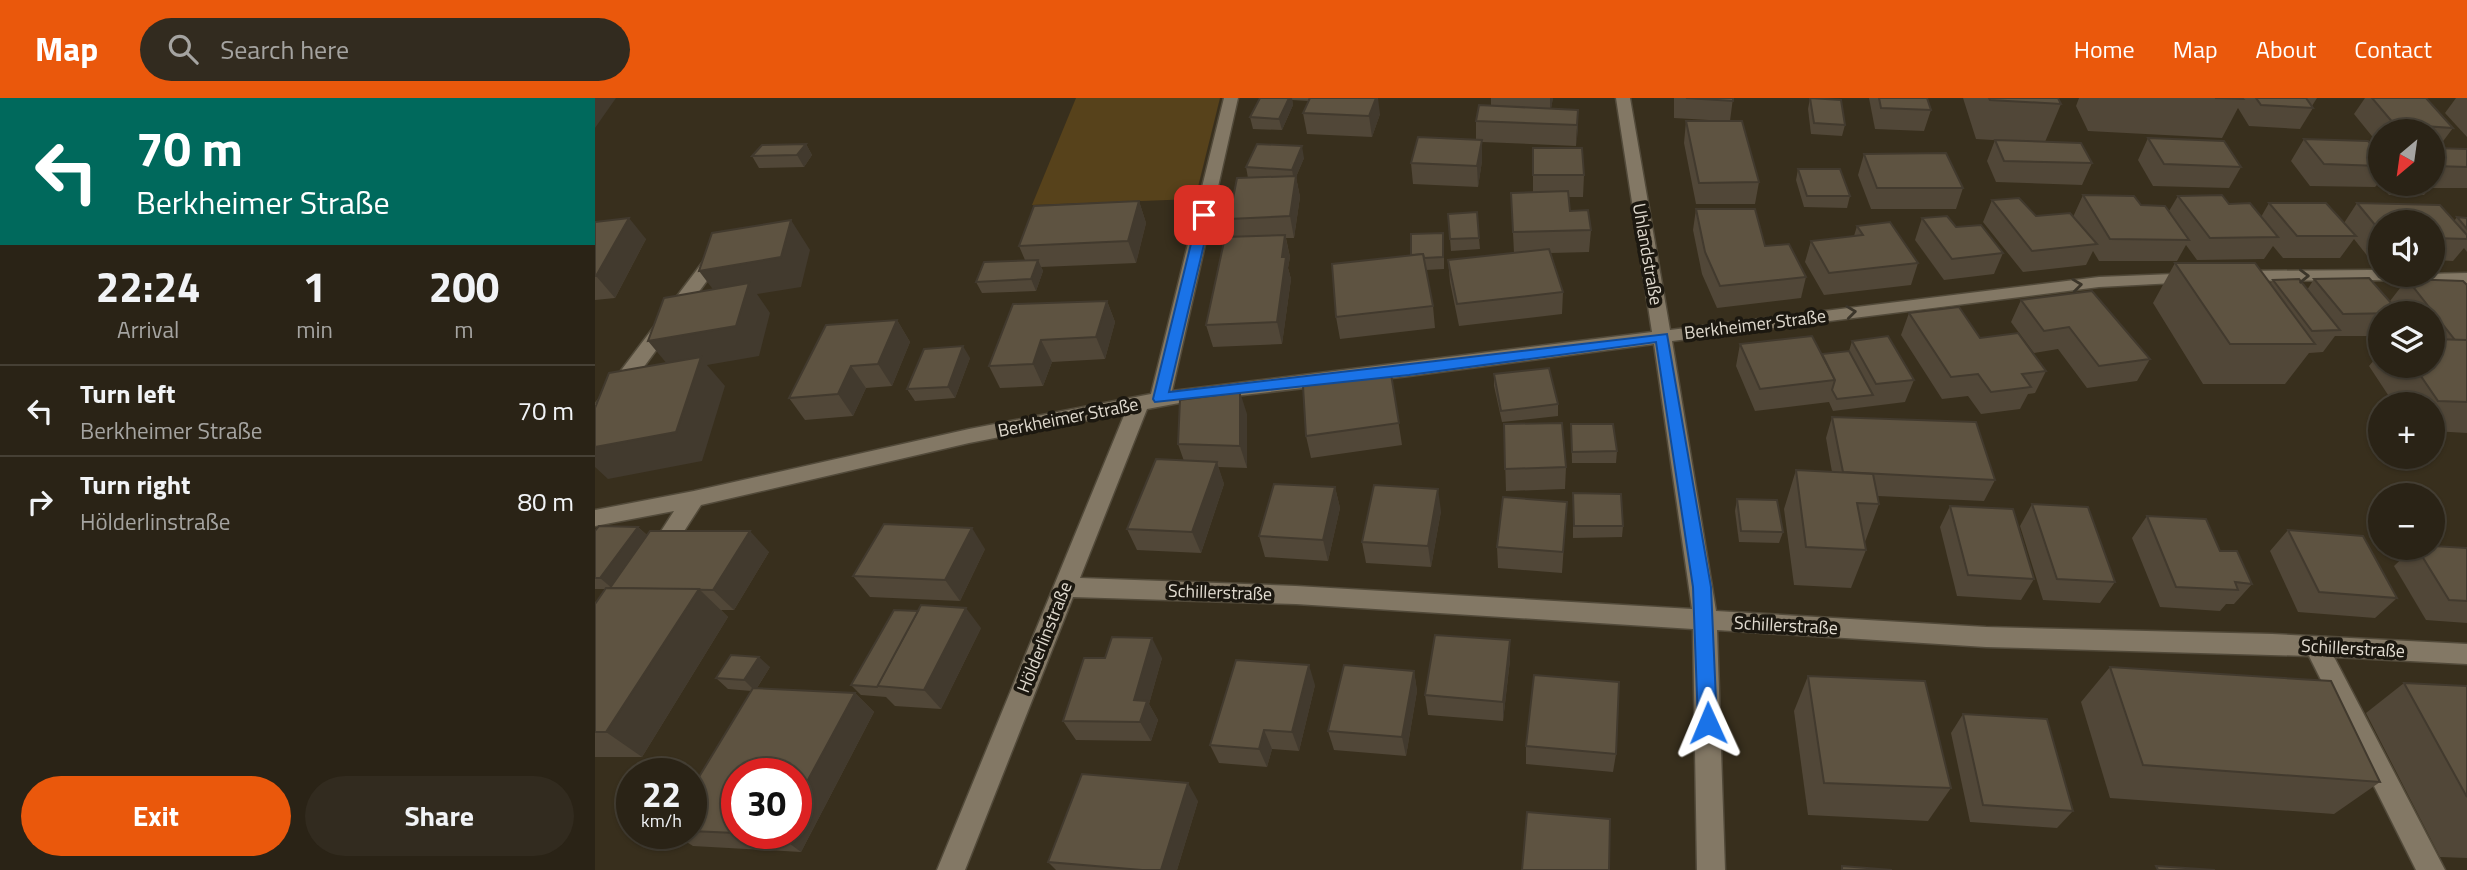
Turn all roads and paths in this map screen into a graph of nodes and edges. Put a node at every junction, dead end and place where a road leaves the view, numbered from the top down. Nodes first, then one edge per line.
1 (1231, 98) edge
2 (1623, 98) edge
3 (736, 250) edge
4 (2467, 278) edge
5 (1663, 337) junction
6 (1149, 401) junction
7 (595, 419) edge
8 (694, 499) junction
9 (595, 518) edge
10 (645, 571) edge
11 (1064, 587) junction
12 (1705, 620) junction
13 (2315, 646) junction
14 (2467, 653) edge
15 (951, 870) edge
16 (1711, 870) edge
17 (2431, 870) edge

1 - 6 street, Hölderlinstraße
2 - 5 street, Uhlandstraße
3 - 7 street
5 -> 4 street, Berkheimer Straße
5 - 6 street, Berkheimer Straße
5 - 12 street, Uhlandstraße
6 - 8 street, Berkheimer Straße
6 - 11 street, Hölderlinstraße
8 - 9 street, Berkheimer Straße
8 - 10 street
11 - 12 street, Schillerstraße
11 - 15 street, Hölderlinstraße
12 - 13 street, Schillerstraße
12 - 16 street, Uhlandstraße
13 - 14 street, Schillerstraße
13 - 17 street

